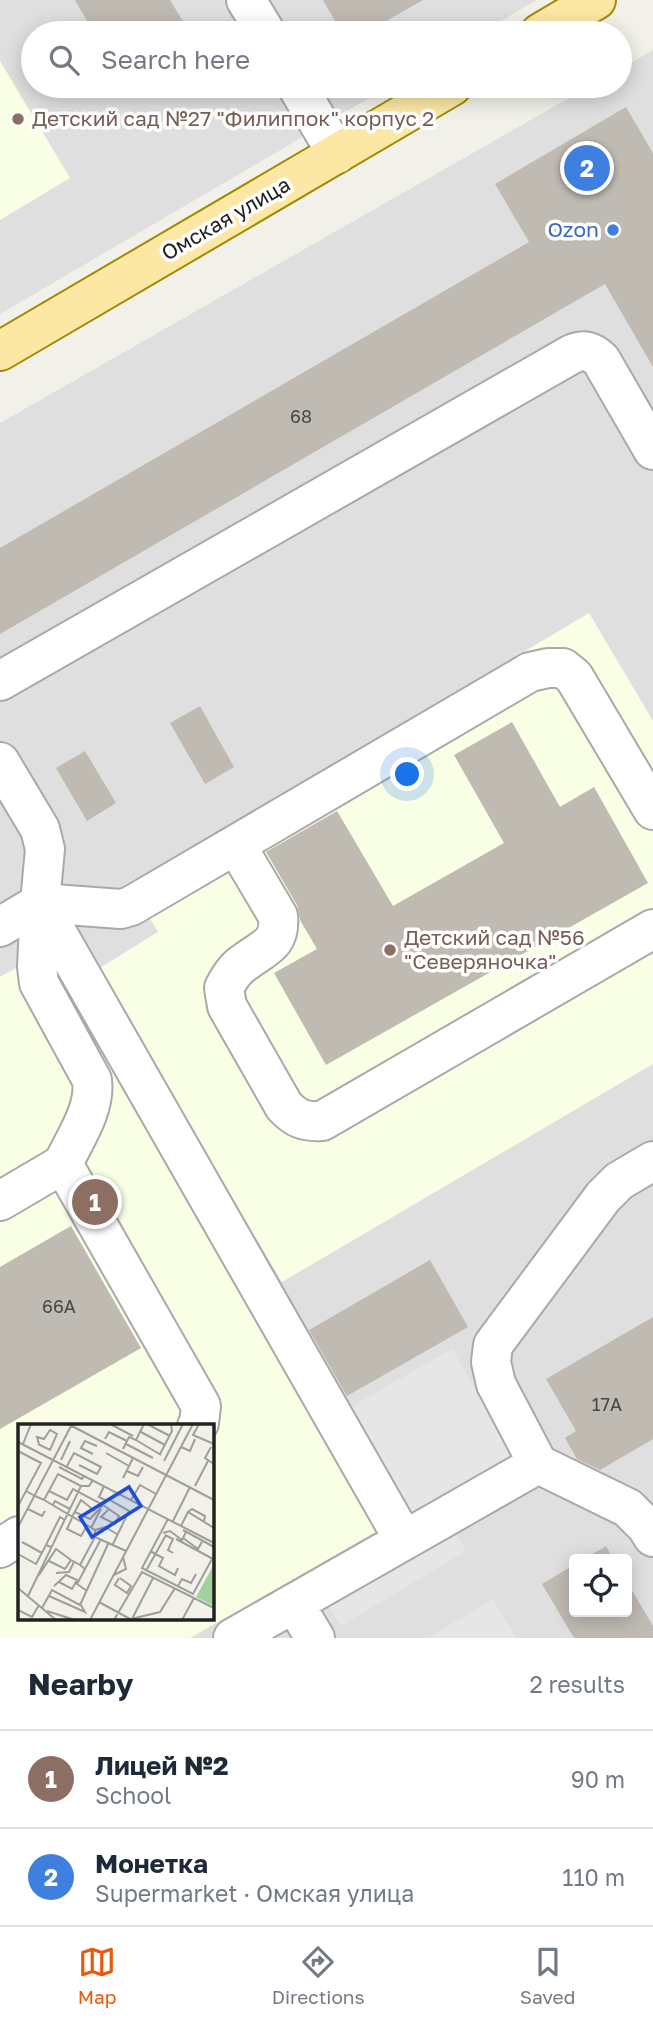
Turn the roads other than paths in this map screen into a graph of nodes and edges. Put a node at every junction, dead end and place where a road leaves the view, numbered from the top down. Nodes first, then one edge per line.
1 (246, 0) edge
2 (596, 0) edge
3 (258, 21) edge
4 (560, 21) edge
5 (304, 98) edge
6 (432, 98) edge
7 (337, 154) junction
8 (0, 351) edge
9 (653, 450) edge
10 (0, 681) edge
11 (0, 762) edge
12 (653, 810) edge
13 (236, 845) junction
14 (40, 903) junction
15 (0, 927) edge
16 (653, 929) edge
17 (653, 1161) edge
18 (63, 1164) junction
19 (0, 1201) edge
20 (197, 1424) edge
21 (538, 1464) junction
22 (18, 1537) edge
23 (653, 1537) edge
24 (404, 1540) junction
25 (0, 1548) edge
26 (294, 1603) junction
27 (233, 1638) edge
28 (315, 1638) edge

1 - 3 lane
2 - 4 main road
5 - 7 lane
6 - 7 main road, Омская улица
7 - 8 main road, Омская улица
9 - 10 lane
11 - 14 lane
12 - 13 lane
13 - 14 lane
13 - 16 lane
14 - 15 lane
14 - 18 lane
14 - 24 lane
17 - 21 lane
18 - 19 lane
18 - 20 lane
21 - 23 lane
21 - 24 lane
22 - 25 lane
24 - 26 lane
26 - 27 lane
26 - 28 lane

